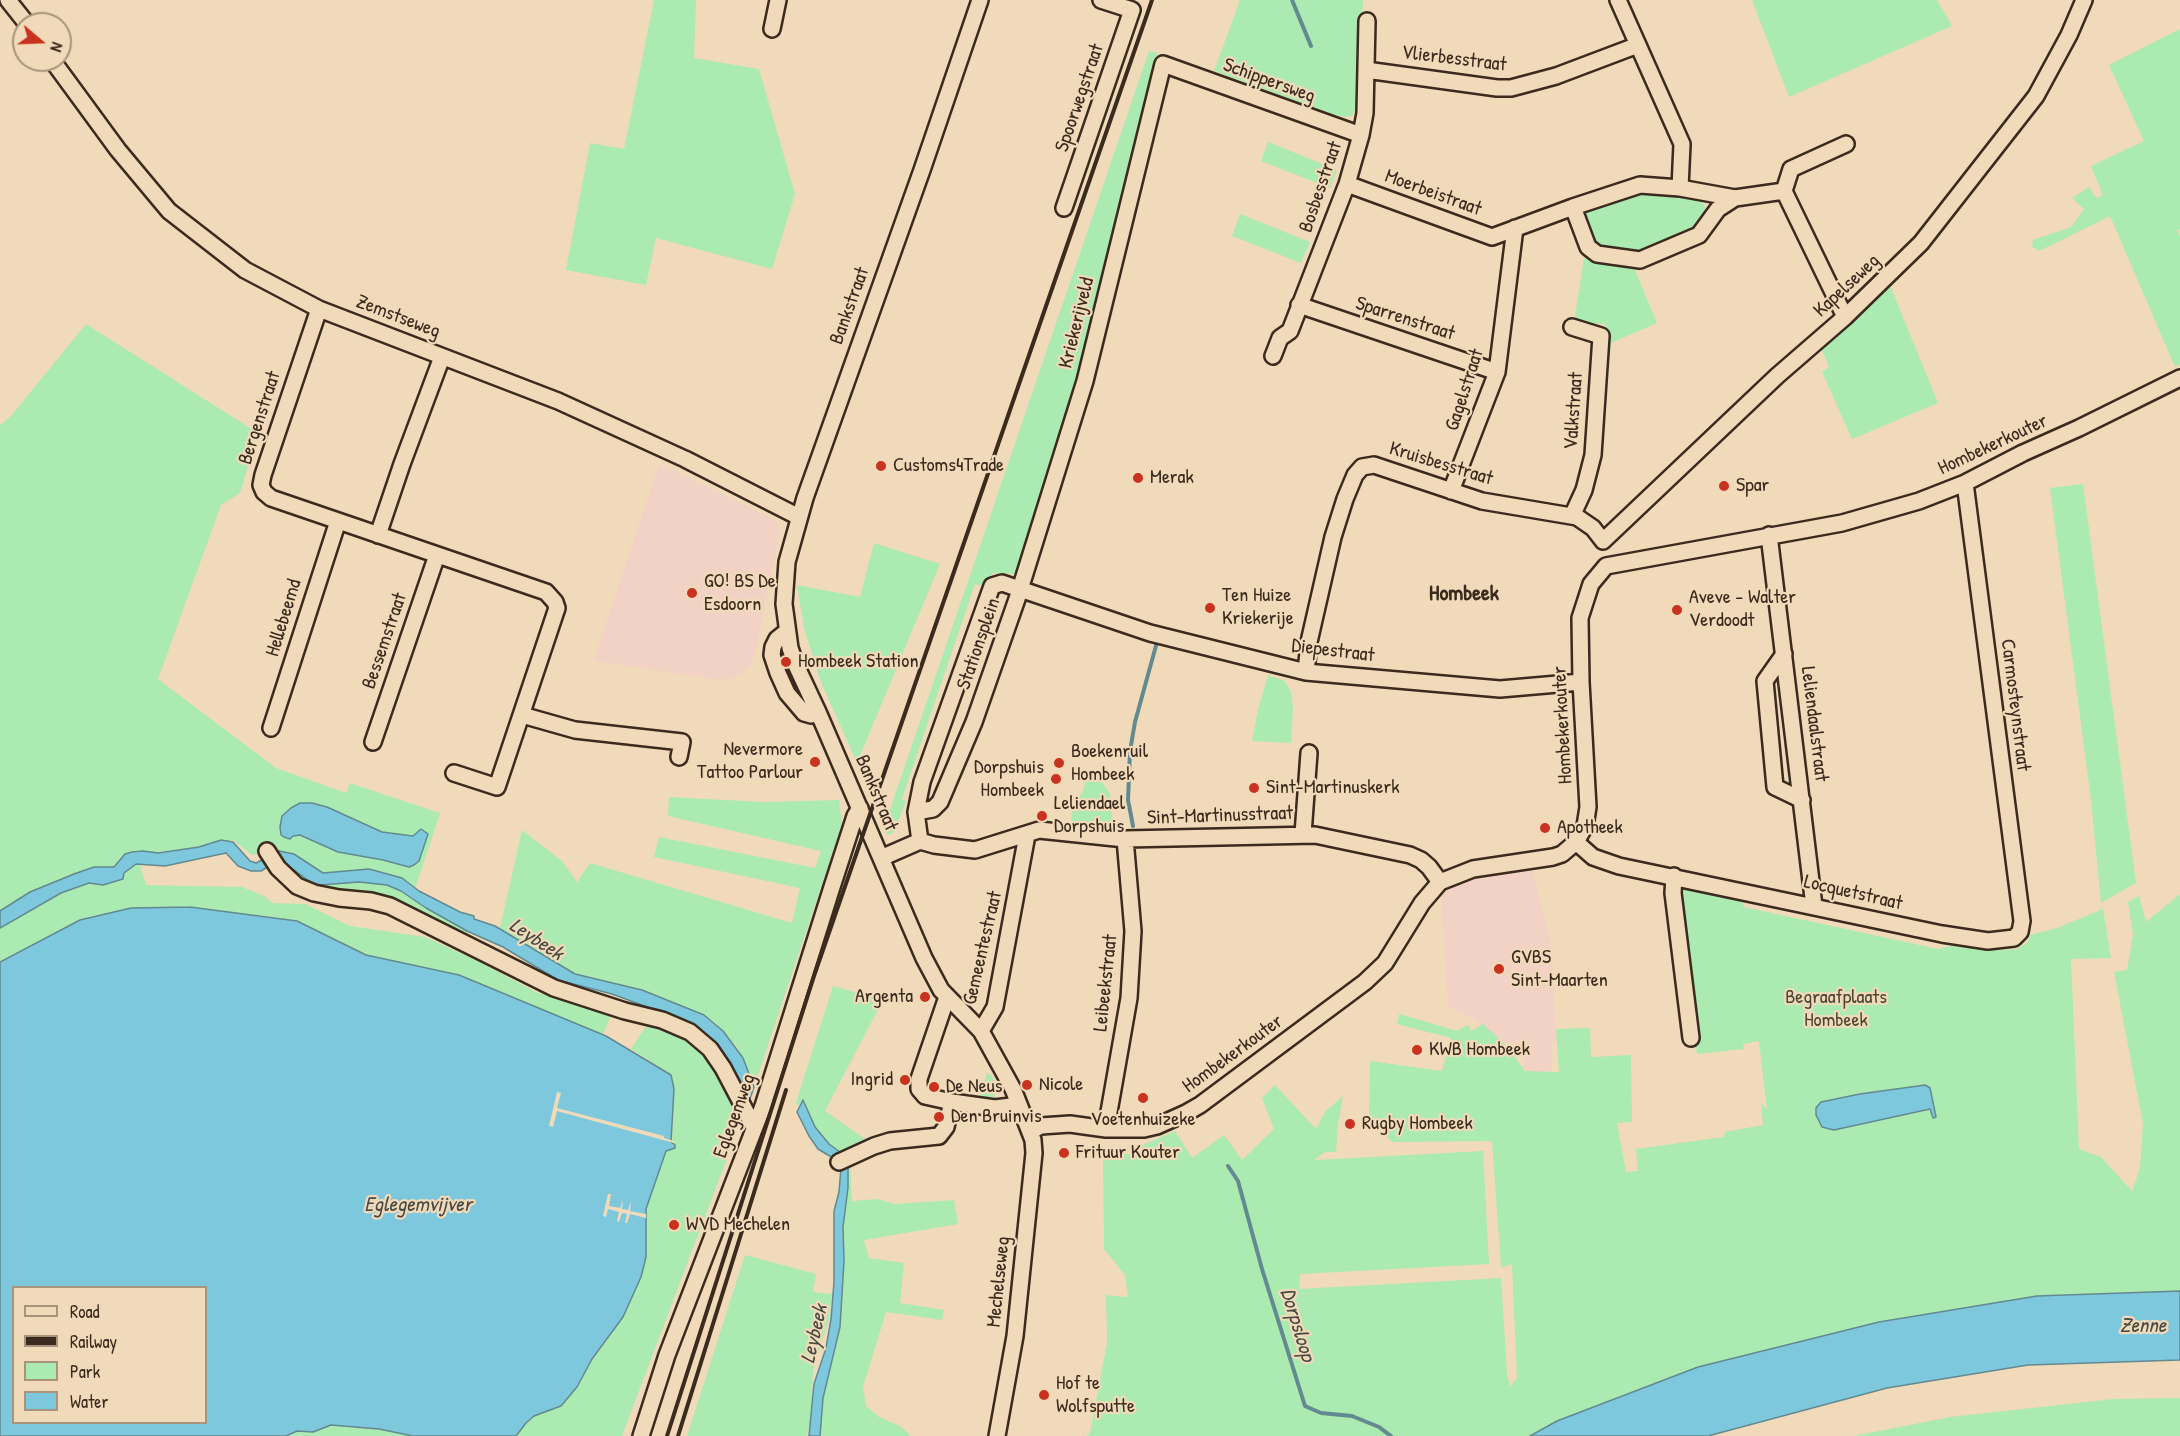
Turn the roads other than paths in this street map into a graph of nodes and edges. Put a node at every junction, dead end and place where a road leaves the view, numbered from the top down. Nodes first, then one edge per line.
1 (8, 0) edge
2 (778, 0) edge
3 (980, 0) edge
4 (1101, 0) edge
5 (1618, 0) edge
6 (2085, 0) edge
7 (1126, 4) edge
8 (18, 12) edge
9 (1367, 21) dead end
10 (772, 29) dead end
11 (1638, 45) junction
12 (1163, 64) joint
13 (1366, 70) junction
14 (61, 72) edge
15 (1361, 135) junction
16 (1846, 144) dead end
17 (1347, 184) junction
18 (1680, 188) junction
19 (1784, 191) junction
20 (1735, 198) junction
21 (1573, 207) junction
22 (1064, 208) dead end
23 (1515, 228) junction
24 (1299, 305) junction
25 (319, 309) junction
26 (1845, 317) junction
27 (1572, 327) dead end
28 (1273, 356) dead end
29 (442, 357) junction
30 (1497, 372) junction
31 (2180, 378) edge
32 (1965, 483) junction
33 (1451, 491) junction
34 (1572, 516) junction
35 (799, 517) junction
36 (338, 521) junction
37 (378, 534) junction
38 (1769, 535) junction
39 (1603, 541) junction
40 (437, 555) junction
41 (1606, 566) junction
42 (1019, 588) junction
43 (1784, 654) junction
44 (1306, 672) junction
45 (1581, 682) junction
46 (522, 715) junction
47 (271, 728) dead end
48 (373, 742) dead end
49 (1309, 753) dead end
50 (679, 757) dead end
51 (454, 773) dead end
52 (1802, 800) junction
53 (860, 808) junction
54 (916, 812) junction
55 (1303, 834) junction
56 (1028, 835) junction
57 (1125, 839) junction
58 (921, 841) junction
59 (1576, 842) junction
60 (267, 851) dead end
61 (881, 858) junction
62 (1674, 876) junction
63 (1440, 882) junction
64 (1814, 906) junction
65 (2020, 932) joint
66 (947, 998) junction
67 (981, 1031) junction
68 (1690, 1038) dead end
69 (952, 1102) junction
70 (1019, 1105) junction
71 (754, 1126) junction
72 (1106, 1129) junction
73 (1031, 1131) junction
74 (838, 1162) dead end
75 (640, 1436) edge
76 (997, 1436) edge

1 - 8 street
2 - 10 street
3 - 35 street, Bankstraat
4 - 7 street, Spoorwegstraat
5 - 11 street
6 - 26 street, Kapelseweg
7 - 22 street, Spoorwegstraat
9 - 13 street, Bosbesstraat
11 - 13 street, Vlierbesstraat
11 - 18 street
12 - 15 street, Schippersweg
12 - 42 street, Kriekerijveld
13 - 15 street, Bosbesstraat
14 - 25 street, Zemstseweg
15 - 17 street, Bosbesstraat
16 - 19 street
17 - 23 street, Moerbeistraat
17 - 24 street, Bosbesstraat
18 - 20 street, Moerbeistraat
18 - 21 street, Moerbeistraat
19 - 20 street, Moerbeistraat
19 - 26 street
20 - 21 street
21 - 23 street, Moerbeistraat
23 - 30 street, Gagelstraat
24 - 28 street, Bosbesstraat
24 - 30 street, Sparrenstraat
25 - 29 street, Zemstseweg
25 - 36 street, Bergenstraat
26 - 39 street, Kapelseweg
27 - 34 street, Valkstraat
29 - 35 street, Zemstseweg
29 - 37 street
30 - 33 street, Gagelstraat
31 - 32 street, Hombekerkouter
32 - 38 street, Hombekerkouter
32 - 65 street, Carmosteynstraat
33 - 34 street, Kruisbesstraat
33 - 44 street, Kruisbesstraat
34 - 39 street, Kruisbesstraat
35 - 53 street, Bankstraat
36 - 37 street, Bergenstraat
36 - 47 street, Hellebeemd
37 - 40 street, Bergenstraat
38 - 41 street, Hombekerkouter
38 - 43 street, Leliendaalstraat
39 - 41 street
40 - 46 street, Bergenstraat
40 - 48 street, Bessemstraat
41 - 45 street, Hombekerkouter
42 - 44 street, Diepestraat
42 - 54 street, Stationsplein
42 - 54 street, Stationsplein
43 - 52 street, Leliendaalstraat
43 - 52 street, Leliendaalstraat
44 - 45 street, Diepestraat
45 - 59 street, Hombekerkouter
46 - 50 street
46 - 51 street, Bergenstraat
49 - 55 street
52 - 64 street, Leliendaalstraat
53 - 61 street, Bankstraat
53 - 71 street, Eglegemweg
54 - 58 street, Stationsplein
55 - 57 street, Sint-Martinusstraat
55 - 63 street, Sint-Martinusstraat
56 - 57 street, Sint-Martinusstraat
56 - 58 street, Sint-Martinusstraat
56 - 67 street, Gemeentestraat
57 - 72 street, Leibeekstraat
58 - 61 street
59 - 62 street, Locquetstraat
59 - 63 street, Hombekerkouter
60 - 71 street
61 - 66 street, Bankstraat
62 - 64 street, Locquetstraat
62 - 68 street
63 - 72 street, Hombekerkouter
64 - 65 street, Locquetstraat
66 - 67 street, Bankstraat
66 - 69 street
67 - 70 street, Gemeentestraat
69 - 70 street
69 - 74 street
70 - 73 street, Gemeentestraat
71 - 75 street, Eglegemweg
72 - 73 street, Hombekerkouter
73 - 76 street, Mechelseweg

